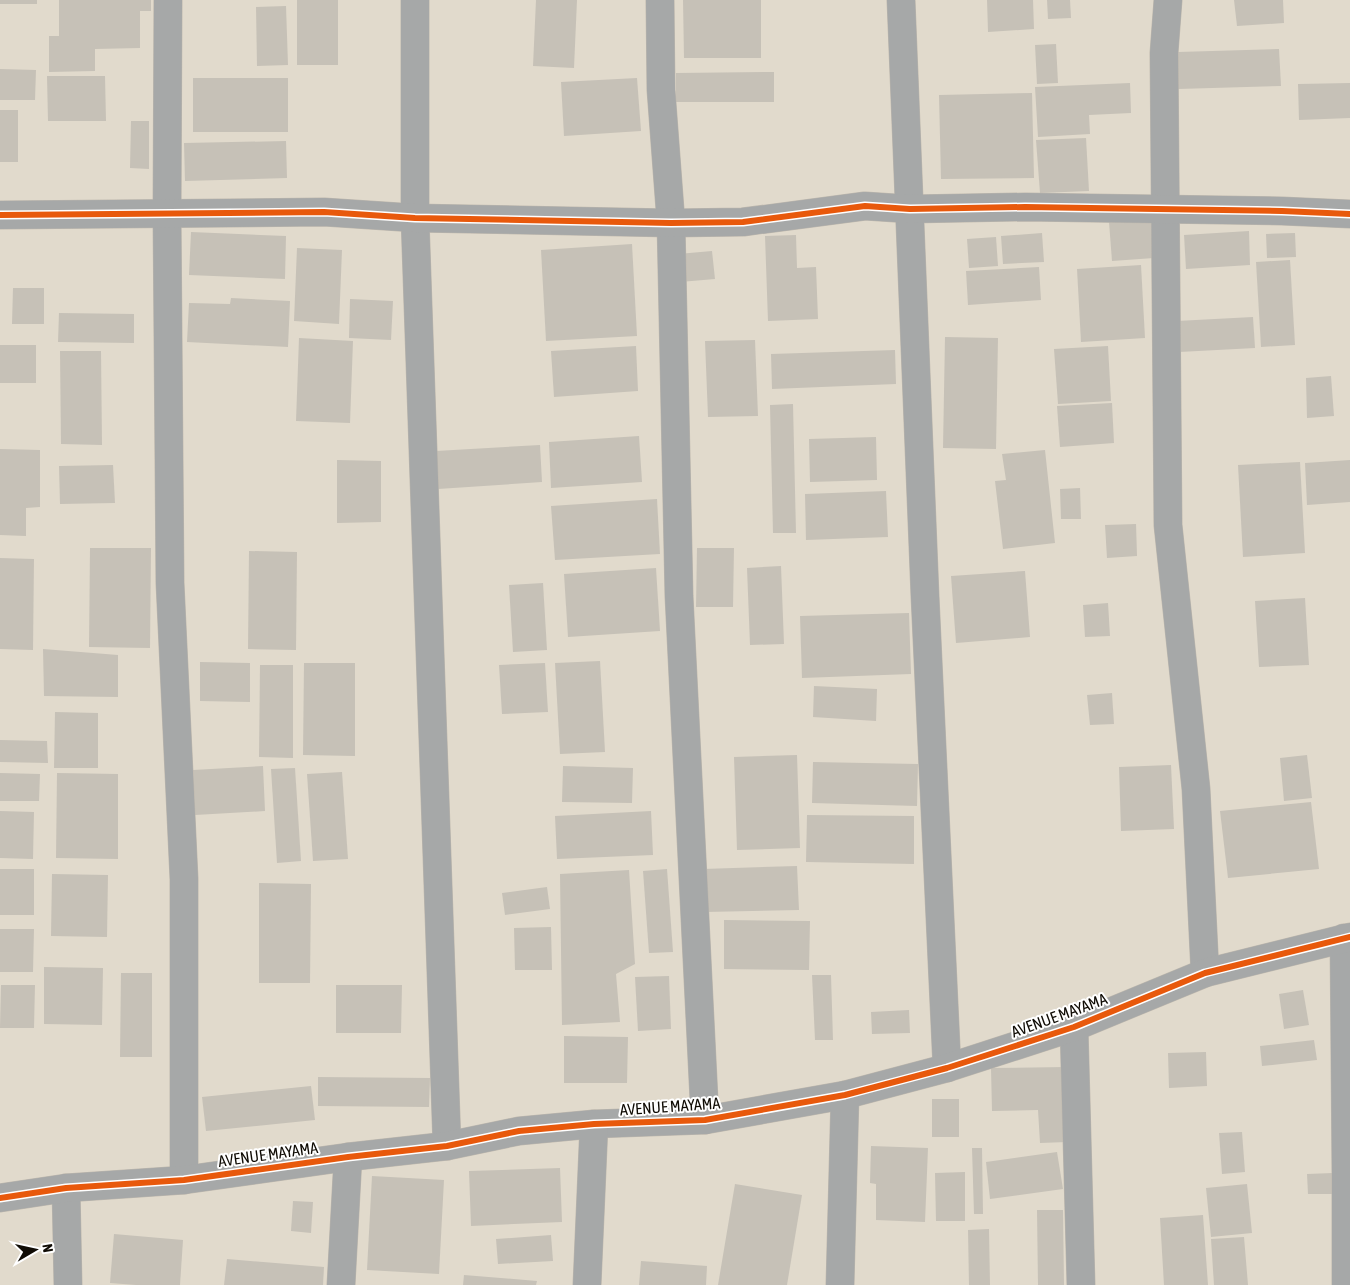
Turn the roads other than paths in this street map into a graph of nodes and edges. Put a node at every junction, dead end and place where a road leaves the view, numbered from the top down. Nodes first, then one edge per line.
1 (168, 0) edge
2 (415, 0) edge
3 (660, 0) edge
4 (902, 0) edge
5 (1168, 0) edge
6 (910, 209) junction
7 (1165, 209) junction
8 (167, 214) junction
9 (1350, 214) edge
10 (0, 215) edge
11 (415, 218) junction
12 (672, 222) junction
13 (1347, 938) edge
14 (1205, 973) junction
15 (1074, 1027) junction
16 (946, 1068) junction
17 (845, 1095) junction
18 (705, 1120) junction
19 (594, 1124) junction
20 (447, 1146) junction
21 (348, 1157) junction
22 (184, 1180) junction
23 (66, 1188) junction
24 (0, 1198) edge
25 (68, 1285) edge
26 (342, 1285) edge
27 (587, 1285) edge
28 (840, 1285) edge
29 (1081, 1285) edge
30 (1346, 1285) edge

1 - 8 street
2 - 11 street
3 - 12 street
4 - 6 street
5 - 7 street
6 - 7 street
6 - 12 street
6 - 16 street
7 - 9 street
7 - 14 street
8 - 10 street
8 - 11 street
8 - 22 street
11 - 12 street
11 - 20 street
12 - 18 street
13 - 14 street, AVENUE MAYAMA
13 - 30 street
14 - 15 street, AVENUE MAYAMA
15 - 16 street, AVENUE MAYAMA
15 - 29 street
16 - 17 street, AVENUE MAYAMA
17 - 18 street, AVENUE MAYAMA
17 - 28 street
18 - 19 street, AVENUE MAYAMA
19 - 20 street, AVENUE MAYAMA
19 - 27 street
20 - 21 street, AVENUE MAYAMA
21 - 22 street, AVENUE MAYAMA
21 - 26 street
22 - 23 street, AVENUE MAYAMA
23 - 24 street, AVENUE MAYAMA
23 - 25 street

